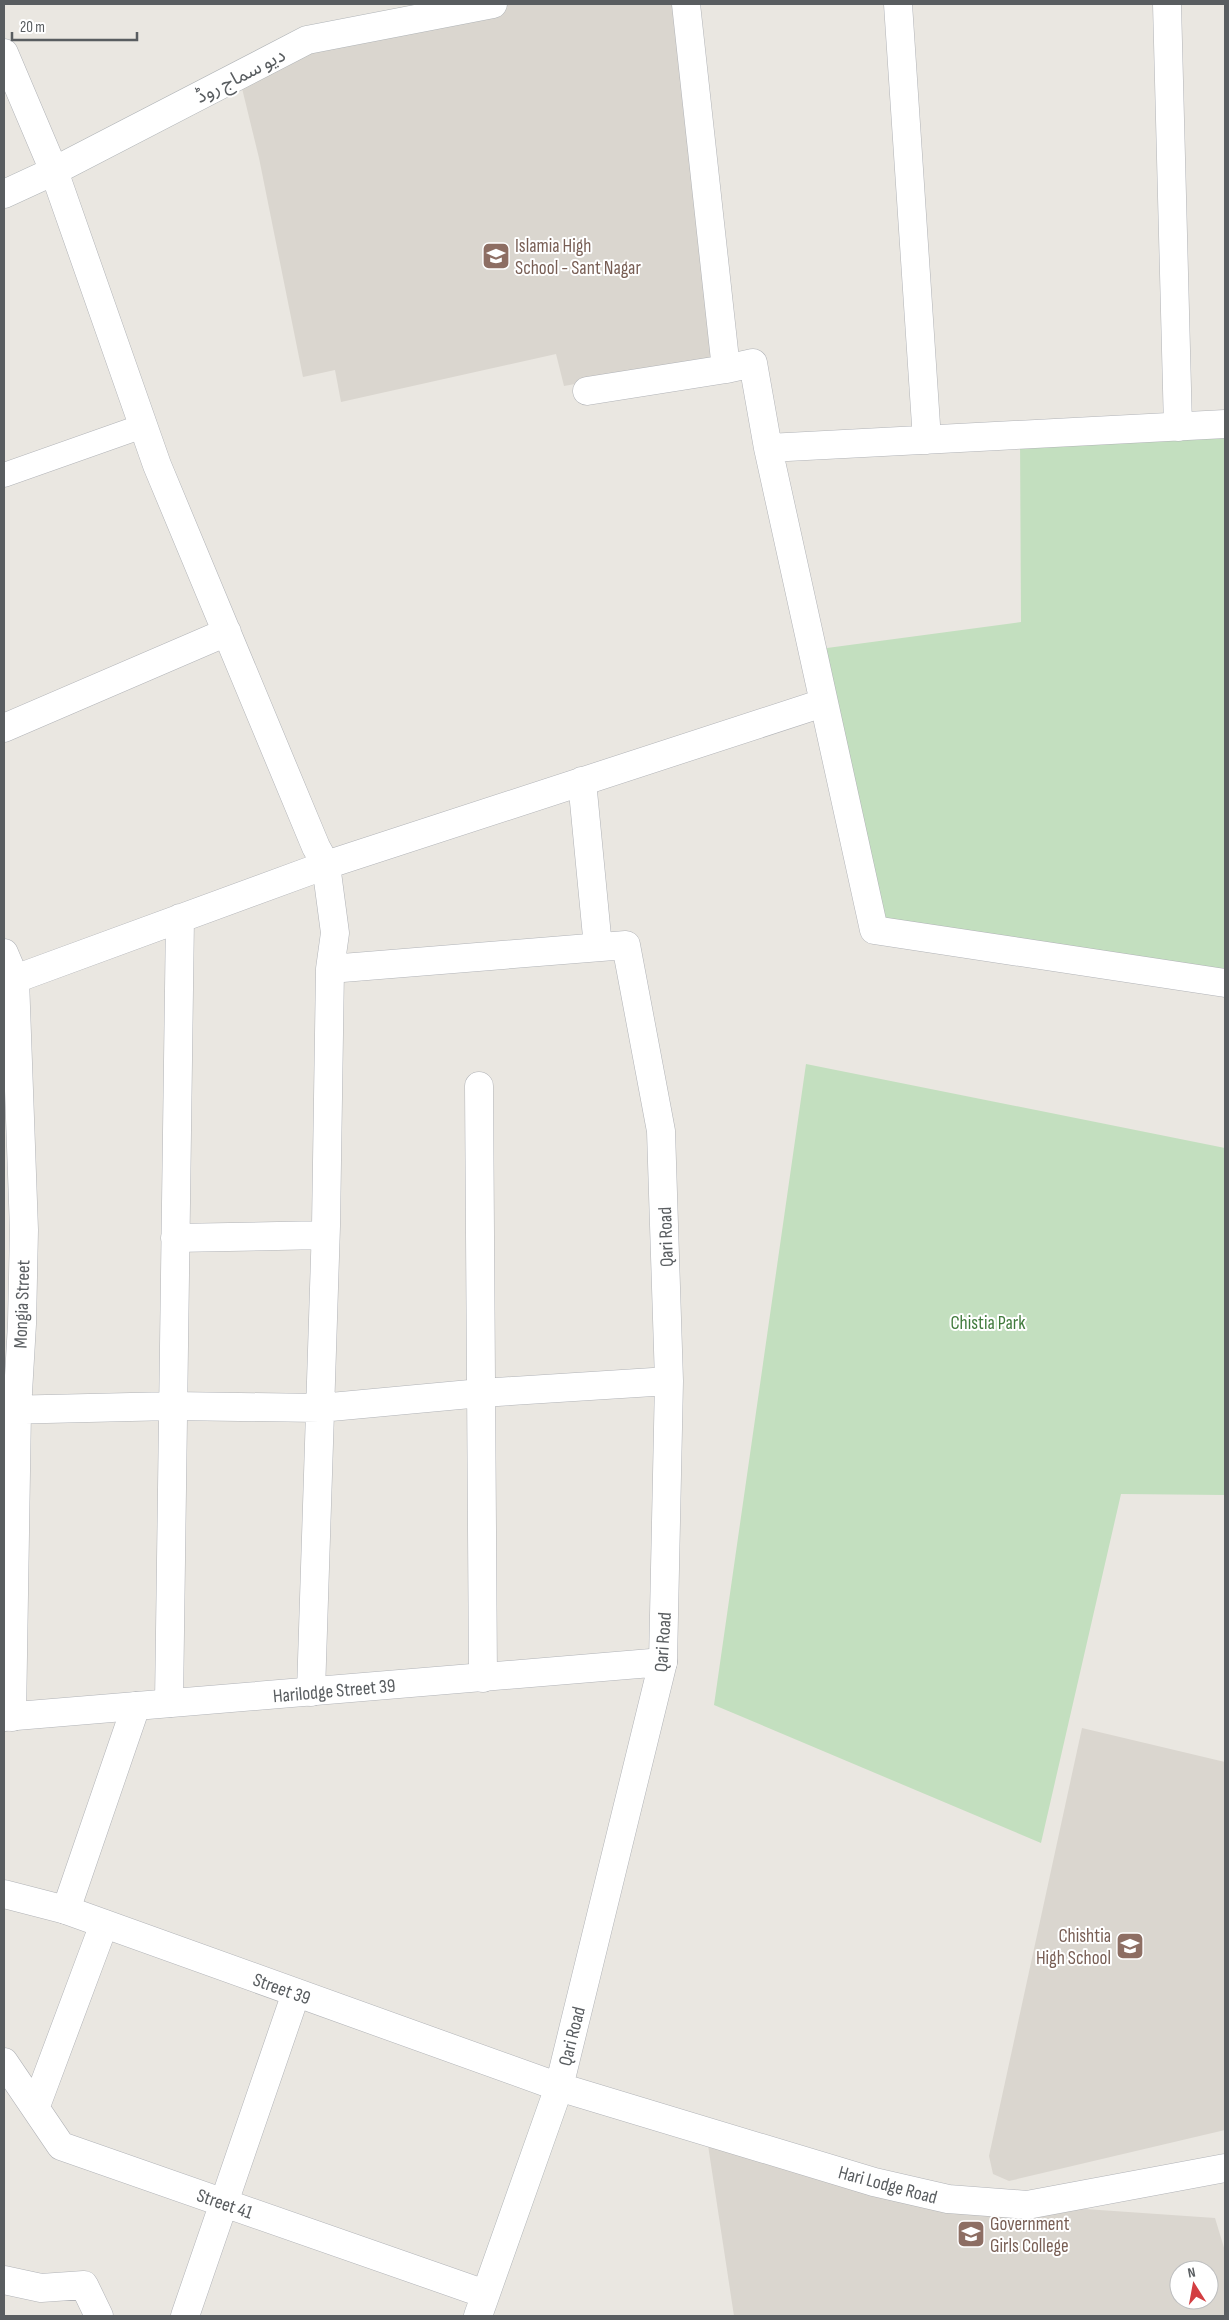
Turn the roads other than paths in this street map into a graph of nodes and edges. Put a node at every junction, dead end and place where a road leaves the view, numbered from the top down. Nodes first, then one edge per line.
1 (493, 4) edge
2 (686, 4) edge
3 (898, 4) edge
4 (1167, 4) edge
5 (4, 53) edge
6 (54, 171) junction
7 (4, 194) edge
8 (726, 369) junction
9 (587, 391) dead end
10 (1225, 424) edge
11 (144, 426) junction
12 (1178, 427) junction
13 (927, 440) junction
14 (768, 448) junction
15 (4, 475) edge
16 (227, 632) junction
17 (823, 703) junction
18 (4, 728) edge
19 (582, 781) junction
20 (326, 865) junction
21 (180, 918) junction
22 (598, 947) junction
23 (4, 953) edge
24 (330, 969) junction
25 (15, 979) junction
26 (1225, 983) edge
27 (479, 1086) dead end
28 (325, 1235) junction
29 (175, 1238) junction
30 (13, 1239) edge
31 (13, 1324) edge
32 (669, 1381) junction
33 (481, 1393) junction
34 (173, 1406) junction
35 (320, 1408) junction
36 (10, 1410) edge
37 (664, 1662) junction
38 (483, 1678) junction
39 (311, 1692) junction
40 (169, 1703) junction
41 (136, 1706) junction
42 (8, 1717) edge
43 (4, 1894) edge
44 (66, 1910) junction
45 (104, 1924) junction
46 (296, 1993) junction
47 (4, 2062) edge
48 (559, 2087) junction
49 (36, 2106) junction
50 (1225, 2168) edge
51 (224, 2203) junction
52 (4, 2280) edge
53 (482, 2305) edge
54 (99, 2316) edge
55 (185, 2316) edge

1 - 6 street, دیو سماج روڈ
2 - 8 street
3 - 13 street
4 - 12 street
5 - 6 street
6 - 7 street, دیو سماج روڈ
6 - 11 street
8 - 9 street
8 - 14 street
10 - 12 street
11 - 15 lane
11 - 16 street
12 - 13 street
13 - 14 street
14 - 17 street
16 - 18 street
16 - 20 street
17 - 19 street
17 - 26 street
19 - 20 street
19 - 22 street
20 - 21 street
20 - 24 street
21 - 25 street
21 - 29 street
22 - 24 street
22 - 32 street, Qari Road
23 - 25 street, Mongia Street
24 - 28 street
25 - 30 street, Mongia Street
27 - 33 street
28 - 29 street
28 - 35 street
29 - 34 street
30 - 31 street, Mongia Street
31 - 36 street, Mongia Street
32 - 33 street
32 - 37 street, Qari Road
33 - 35 street
33 - 38 street
34 - 35 street
34 - 36 street
34 - 40 street
35 - 39 street
36 - 42 street, Mongia Street
37 - 38 street, Harilodge Street 39
37 - 48 street, Qari Road
38 - 39 street, Harilodge Street 39
39 - 40 street, Harilodge Street 39
40 - 41 street, Harilodge Street 39
41 - 42 street, Harilodge Street 39
41 - 44 street
43 - 44 street, Street 39
44 - 45 street, Street 39
45 - 46 street, Street 39
45 - 49 street
46 - 48 street, Street 39
46 - 51 street
47 - 49 street, Street 41
48 - 50 street, Hari Lodge Road
48 - 53 street, Qari Road
49 - 51 street, Street 41
51 - 53 street, Street 41
51 - 55 street
52 - 54 street

